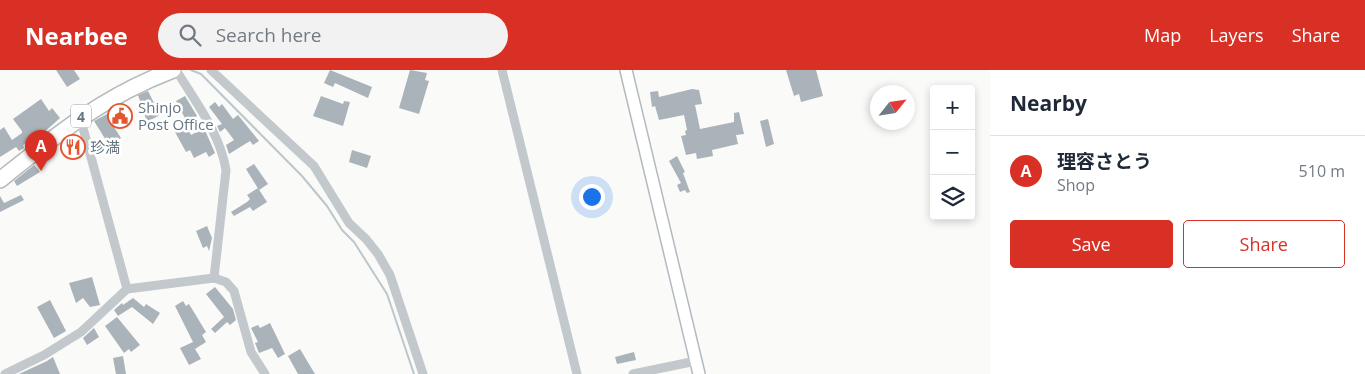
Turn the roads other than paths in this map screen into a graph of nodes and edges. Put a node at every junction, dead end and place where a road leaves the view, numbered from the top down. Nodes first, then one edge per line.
1 (175, 70) edge
2 (210, 70) edge
3 (502, 70) edge
4 (626, 70) edge
5 (150, 74) edge
6 (80, 117) junction
7 (0, 180) edge
8 (214, 278) junction
9 (127, 289) junction
10 (696, 361) junction
11 (5, 374) edge
12 (265, 374) edge
13 (423, 374) edge
14 (577, 374) edge
15 (633, 374) edge
16 (699, 374) edge

1 - 5 highway, 4
1 - 8 street
2 - 13 street
3 - 14 street
4 - 10 street
5 - 6 highway, 4
6 - 7 highway, 4
6 - 9 street
8 - 9 street
8 - 12 street
9 - 11 street
10 - 15 street
10 - 16 street

